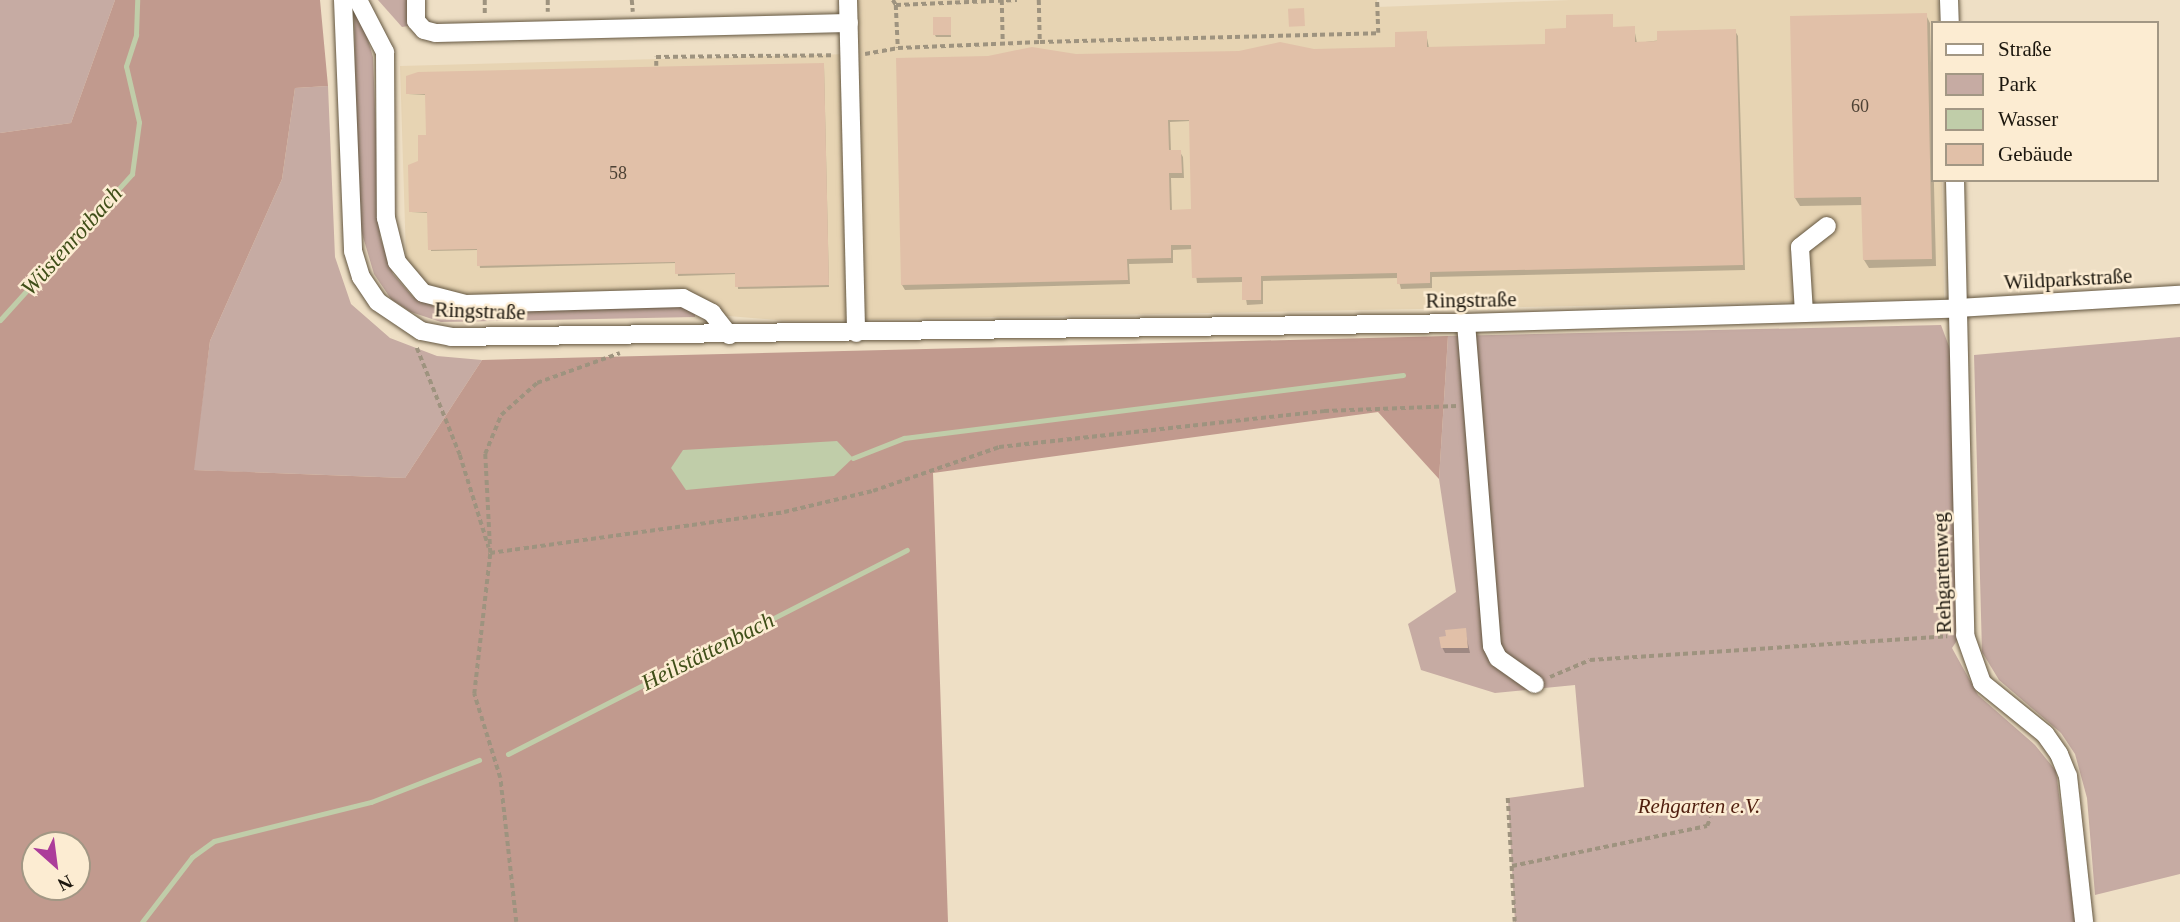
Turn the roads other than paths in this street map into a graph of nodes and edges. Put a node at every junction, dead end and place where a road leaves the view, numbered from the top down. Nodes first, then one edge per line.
1 (343, 0) edge
2 (358, 0) edge
3 (416, 0) edge
4 (848, 0) edge
5 (1949, 0) edge
6 (1950, 21) edge
7 (849, 23) junction
8 (1955, 182) edge
9 (1828, 226) dead end
10 (2180, 295) edge
11 (1958, 309) junction
12 (1804, 313) junction
13 (1466, 323) junction
14 (856, 333) junction
15 (729, 335) junction
16 (1535, 684) road end
17 (2084, 922) edge

1 - 15 street, Ringstraße
2 - 15 street
3 - 7 street
4 - 7 street
5 - 6 street
7 - 14 street
8 - 11 street
9 - 12 street
10 - 11 street, Wildparkstraße
11 - 12 street, Ringstraße
11 - 17 street, Rehgartenweg
12 - 13 street, Ringstraße
13 - 14 street, Ringstraße
13 - 16 street
14 - 15 street, Ringstraße

